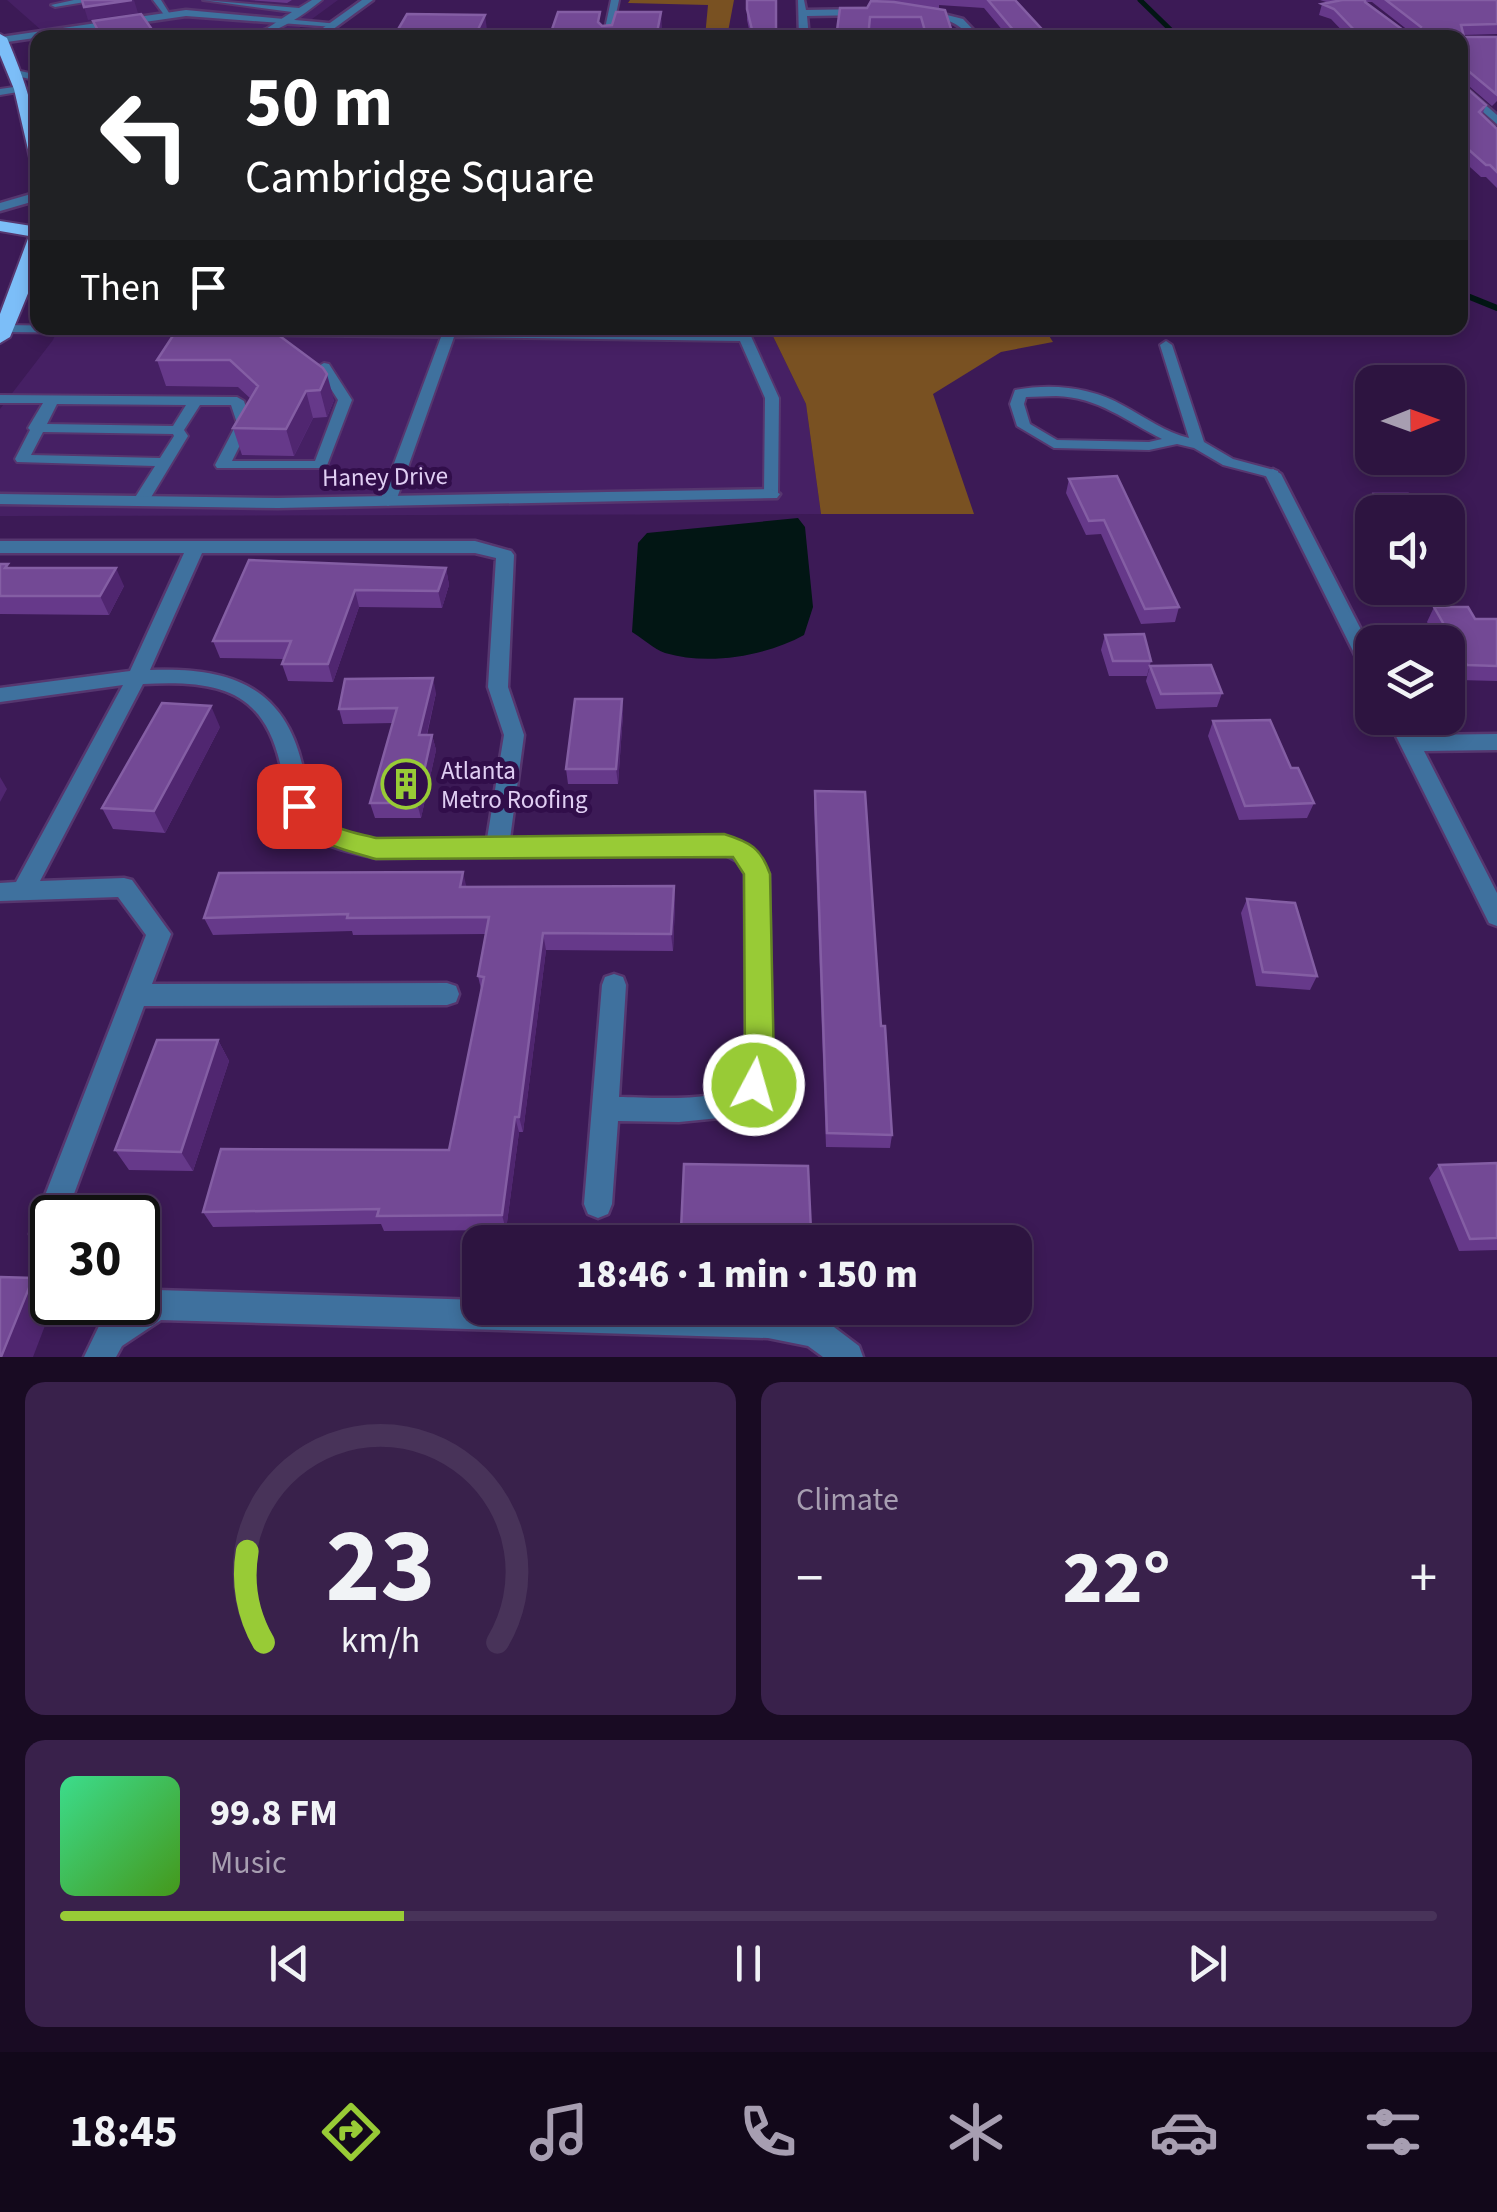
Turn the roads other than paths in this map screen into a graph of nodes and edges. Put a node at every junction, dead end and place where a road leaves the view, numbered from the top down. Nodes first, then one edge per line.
1 (93, 0) edge
2 (157, 0) edge
3 (208, 0) edge
4 (318, 0) edge
5 (368, 0) edge
6 (614, 0) edge
7 (800, 0) edge
8 (54, 3) edge
9 (301, 11) junction
10 (878, 12) edge
11 (897, 12) edge
12 (802, 13) junction
13 (168, 14) junction
14 (287, 20) junction
15 (592, 21) edge
16 (610, 21) junction
17 (334, 24) junction
18 (68, 30) joint
19 (270, 30) edge
20 (325, 30) edge
21 (608, 30) edge
22 (803, 30) edge
23 (973, 30) edge
24 (30, 35) edge
25 (0, 39) edge
26 (30, 79) edge
27 (18, 81) junction
28 (0, 92) edge
29 (1468, 92) edge
30 (30, 102) edge
31 (1491, 110) edge
32 (1497, 121) edge
33 (30, 195) edge
34 (0, 196) edge
35 (30, 198) edge
36 (0, 207) edge
37 (0, 226) edge
38 (30, 232) edge
39 (30, 266) edge
40 (30, 333) edge
41 (2, 334) edge
42 (448, 335) edge
43 (747, 335) edge
44 (1166, 344) dead end
45 (324, 367) edge
46 (0, 399) edge
47 (52, 400) junction
48 (195, 401) junction
49 (35, 428) junction
50 (176, 430) junction
51 (1172, 441) junction
52 (1198, 444) junction
53 (164, 462) junction
54 (1273, 474) joint
55 (771, 494) joint
56 (0, 499) edge
57 (142, 499) junction
58 (388, 500) junction
59 (0, 548) edge
60 (196, 549) junction
61 (1355, 636) edge
62 (136, 680) junction
63 (0, 695) edge
64 (1406, 735) edge
65 (1497, 742) edge
66 (1410, 743) junction
67 (496, 847) junction
68 (11, 893) edge
69 (1497, 916) edge
70 (614, 985) dead end
71 (447, 994) dead end
72 (136, 995) junction
73 (605, 1109) junction
74 (59, 1195) edge
75 (598, 1204) dead end
76 (100, 1357) edge
77 (848, 1357) edge

1 - 8 lane
2 - 13 lane
3 - 9 lane
4 - 9 lane
5 - 17 street
6 - 16 lane
7 - 12 street
8 - 18 lane
9 - 14 lane
10 - 12 street
11 - 23 street
12 - 22 street
13 - 14 street
13 - 18 street
14 - 17 street
14 - 19 lane
15 - 16 lane
16 - 21 lane
17 - 20 street
24 - 25 street
25 - 27 highway
26 - 27 lane
27 - 28 lane
27 - 30 highway
29 - 31 street
31 - 32 street
33 - 34 street
35 - 36 street
37 - 38 highway
39 - 41 highway
40 - 41 lane
42 - 58 lane
43 - 55 lane
44 - 52 lane
45 - 48 lane
46 - 47 lane
47 - 48 lane
47 - 49 lane
48 - 50 lane
49 - 50 lane
49 - 53 lane
50 - 53 lane
51 - 51 lane
51 - 52 lane
52 - 54 lane
53 - 57 lane
54 - 61 street
55 - 58 street, Haney Drive
56 - 57 street, Haney Drive
57 - 58 street, Haney Drive
59 - 60 street
60 - 62 street
60 - 67 street
62 - 63 street
62 - 67 street
62 - 68 street
64 - 66 street
65 - 66 street
66 - 69 street
67 - 73 street
68 - 72 street
70 - 73 street
71 - 72 street
72 - 74 street
73 - 75 street
76 - 77 street

